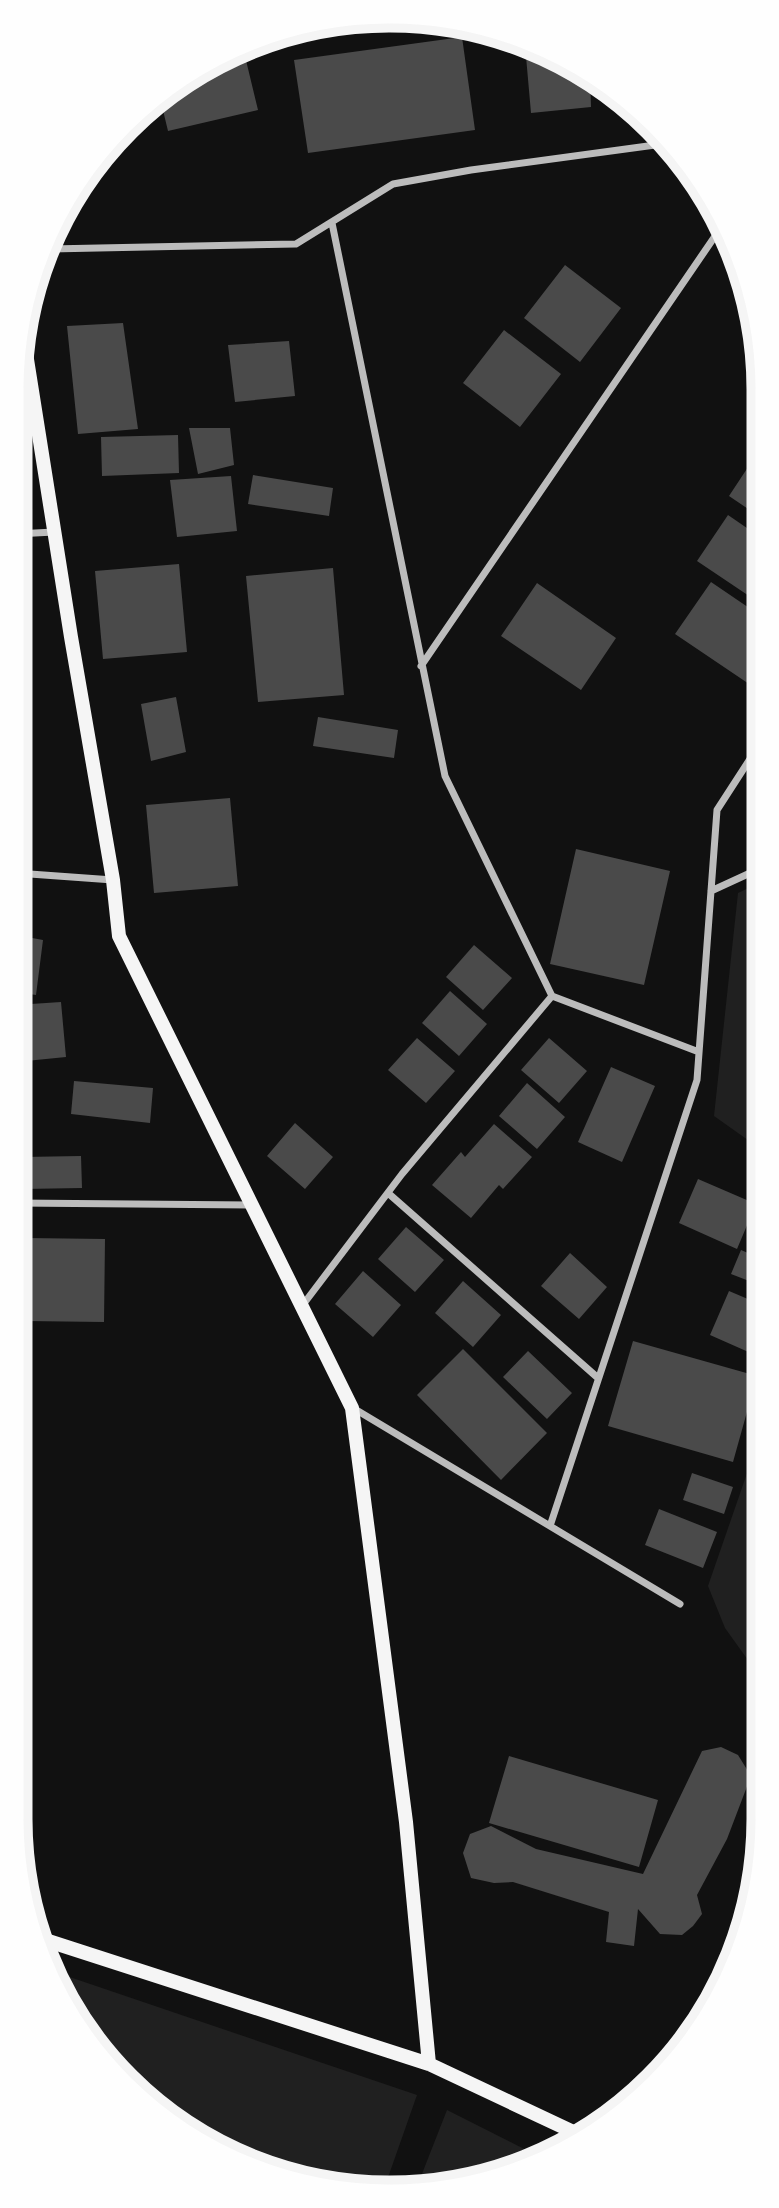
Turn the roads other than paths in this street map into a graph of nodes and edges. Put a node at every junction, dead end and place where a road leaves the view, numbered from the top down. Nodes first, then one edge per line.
1 (655, 144) edge
2 (332, 223) junction
3 (716, 235) edge
4 (57, 248) edge
5 (29, 370) edge
6 (55, 533) junction
7 (28, 534) edge
8 (421, 666) junction
9 (751, 757) edge
10 (751, 873) edge
11 (28, 874) edge
12 (113, 880) junction
13 (711, 891) junction
14 (552, 996) junction
15 (699, 1052) junction
16 (388, 1193) junction
17 (28, 1203) edge
18 (251, 1205) junction
19 (302, 1307) junction
20 (598, 1378) junction
21 (352, 1408) junction
22 (550, 1527) junction
23 (680, 1604) dead end
24 (49, 1941) edge
25 (429, 2064) junction
26 (571, 2131) edge

1 - 2 street
2 - 4 street
2 - 8 street
3 - 8 street
5 - 6 main road
6 - 7 street
6 - 12 main road
8 - 14 street
9 - 13 street
10 - 13 street
11 - 12 street
12 - 18 main road
13 - 15 street
14 - 15 street
14 - 16 street
15 - 20 street
16 - 19 street
16 - 20 street
17 - 18 street
18 - 19 main road
19 - 21 main road
20 - 22 street
21 - 22 street
21 - 25 main road
22 - 23 street
24 - 25 main road
25 - 26 main road

